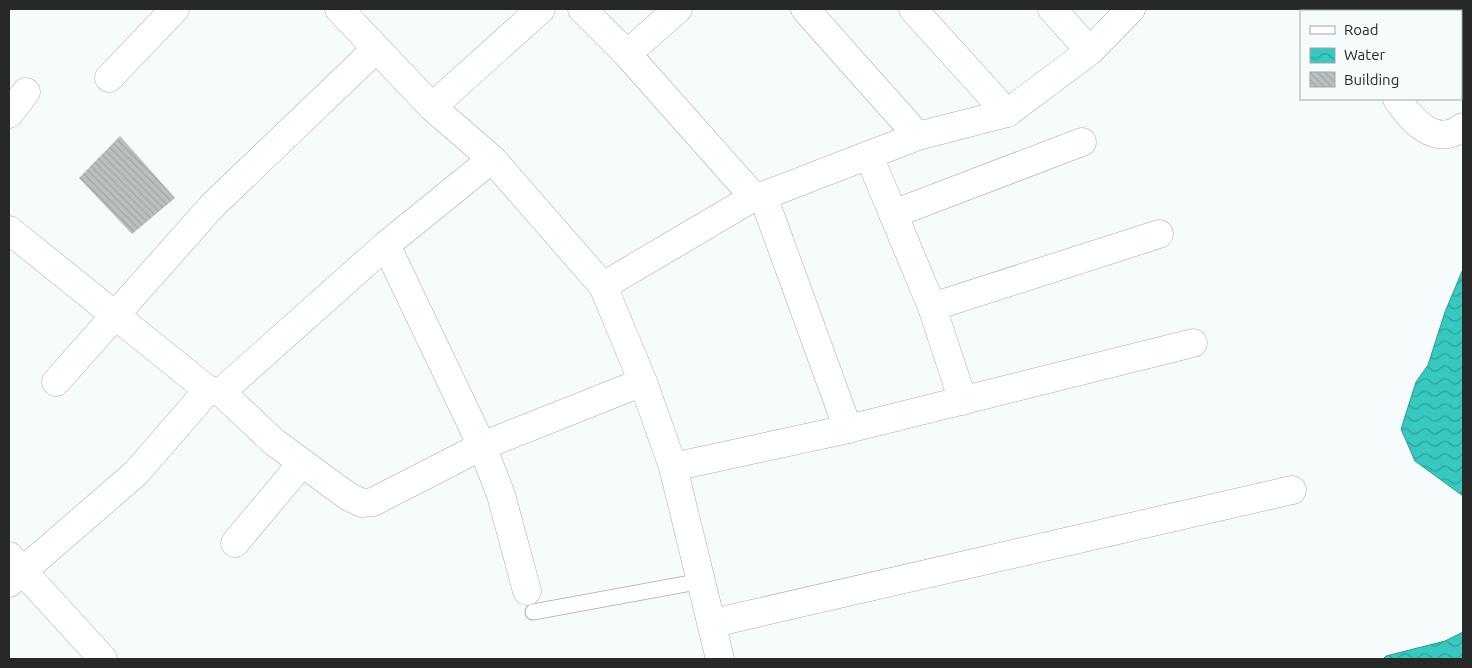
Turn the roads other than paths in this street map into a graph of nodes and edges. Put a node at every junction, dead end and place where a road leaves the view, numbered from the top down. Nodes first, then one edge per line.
1 (175, 9) edge
2 (339, 9) edge
3 (541, 9) edge
4 (582, 9) edge
5 (678, 9) edge
6 (805, 9) edge
7 (913, 9) edge
8 (1052, 9) edge
9 (1131, 9) edge
10 (376, 49) junction
11 (1090, 52) junction
12 (627, 54) junction
13 (109, 78) dead end
14 (26, 92) dead end
15 (1398, 100) edge
16 (432, 107) junction
17 (1007, 113) junction
18 (9, 114) edge
19 (1463, 127) edge
20 (918, 136) junction
21 (1082, 142) dead end
22 (869, 156) junction
23 (492, 159) junction
24 (758, 197) junction
25 (894, 214) junction
26 (9, 230) edge
27 (1159, 234) dead end
28 (386, 245) junction
29 (603, 286) junction
30 (932, 307) junction
31 (116, 316) junction
32 (1193, 343) dead end
33 (56, 382) dead end
34 (643, 382) junction
35 (214, 391) junction
36 (963, 401) junction
37 (848, 429) junction
38 (482, 446) junction
39 (302, 463) junction
40 (673, 467) junction
41 (1292, 490) dead end
42 (235, 544) dead end
43 (13, 571) edge
44 (702, 581) junction
45 (530, 602) joint
46 (713, 623) junction
47 (103, 659) edge
48 (720, 659) edge

1 - 13 street
2 - 10 street
3 - 16 street
4 - 12 street
5 - 12 street
6 - 20 street
7 - 17 street
8 - 11 street
9 - 11 street
10 - 16 street
10 - 31 street
11 - 17 street
12 - 24 street
14 - 18 street
15 - 19 street
16 - 23 street
17 - 20 street
20 - 22 street
21 - 25 street
22 - 24 street
22 - 25 street
23 - 28 street
23 - 29 street
24 - 29 street
24 - 37 street
25 - 30 street
26 - 31 street
27 - 30 street
28 - 35 street
28 - 38 street
29 - 34 street
30 - 36 street
31 - 33 street
31 - 35 street
32 - 36 street
34 - 38 street
34 - 40 street
35 - 39 street
35 - 43 street
36 - 37 street
37 - 40 street
38 - 39 street
38 - 45 street
39 - 42 street
40 - 44 street
41 - 46 street
43 - 47 street
44 - 45 lane
44 - 46 street
46 - 48 street

